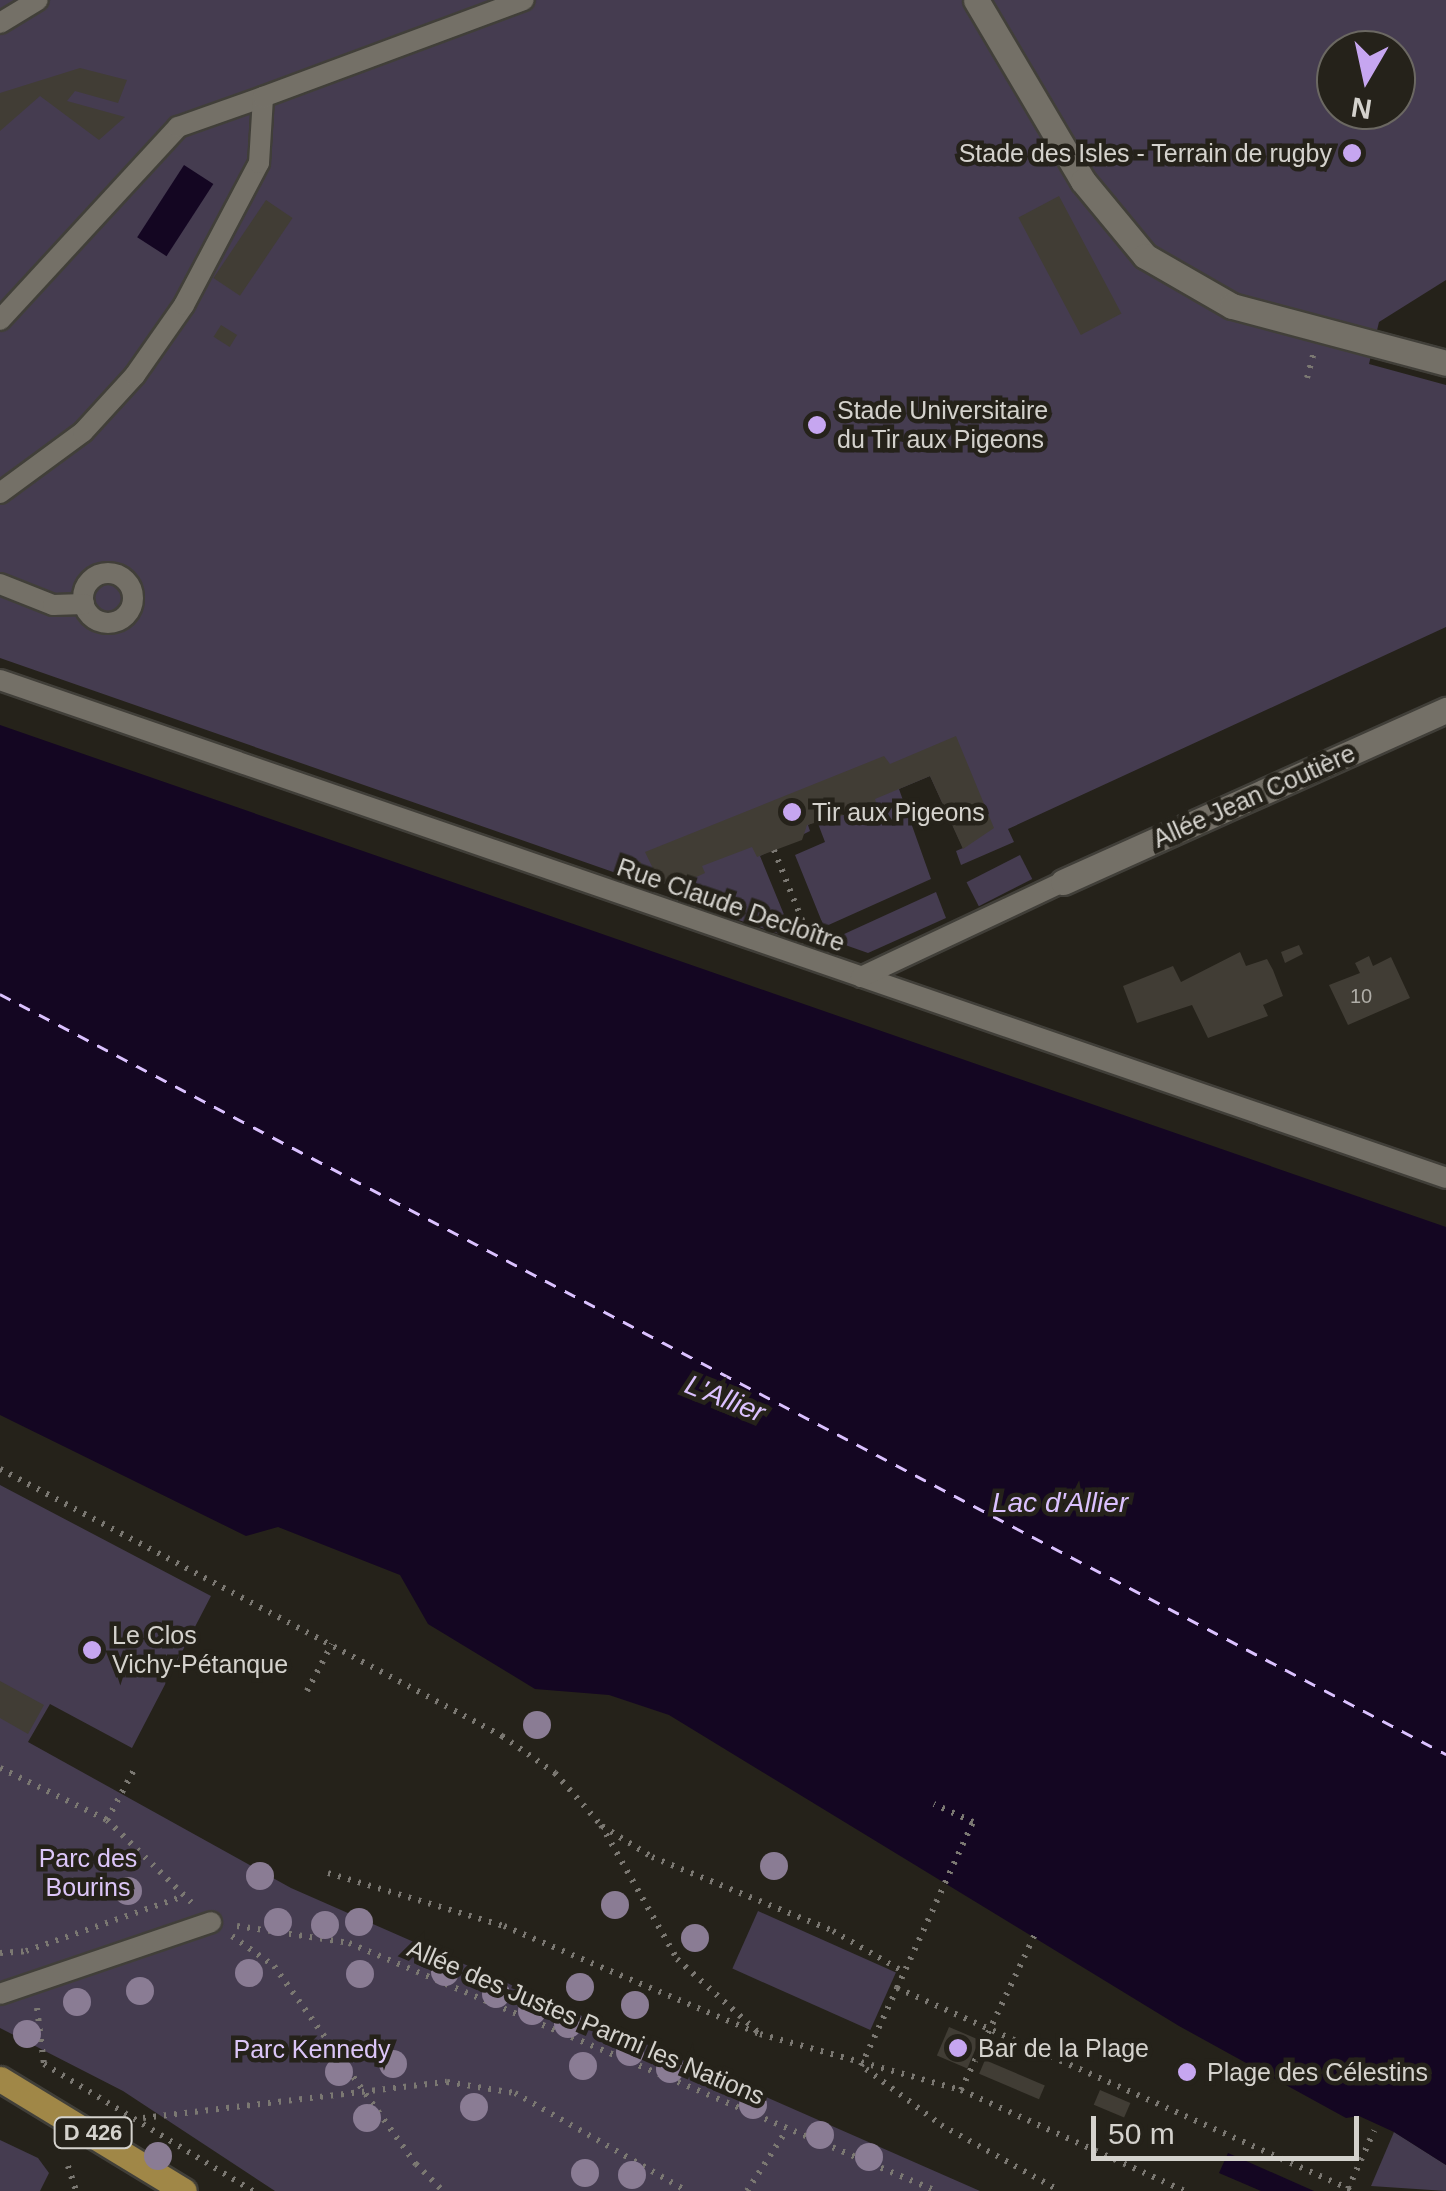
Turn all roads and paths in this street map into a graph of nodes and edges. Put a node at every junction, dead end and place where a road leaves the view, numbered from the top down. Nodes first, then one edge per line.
1 (38, 0) edge
2 (524, 0) edge
3 (976, 0) edge
4 (0, 24) edge
5 (263, 96) junction
6 (0, 320) edge
7 (1314, 351) dead end
8 (1446, 363) edge
9 (1307, 378) dead end
10 (0, 493) edge
11 (0, 584) edge
12 (84, 604) dead end
13 (0, 680) edge
14 (1446, 710) edge
15 (774, 850) dead end
16 (1062, 882) joint
17 (819, 964) junction
18 (861, 977) junction
19 (1446, 1178) edge
20 (0, 1469) edge
21 (332, 1644) junction
22 (308, 1691) dead end
23 (0, 1768) edge
24 (135, 1768) dead end
25 (934, 1804) dead end
26 (107, 1820) junction
27 (601, 1825) junction
28 (328, 1874) dead end
29 (184, 1896) junction
30 (211, 1922) junction
31 (1035, 1934) dead end
32 (0, 1957) edge
33 (904, 1972) junction
34 (34, 1982) junction
35 (897, 1988) junction
36 (0, 1994) edge
37 (990, 2028) junction
38 (760, 2034) junction
39 (861, 2066) junction
40 (0, 2080) edge
41 (962, 2090) junction
42 (368, 2095) junction
43 (142, 2118) junction
44 (786, 2130) junction
45 (1374, 2131) dead end
46 (68, 2166) dead end
47 (1350, 2190) edge
48 (76, 2191) edge
49 (184, 2191) edge
50 (253, 2191) edge
51 (443, 2191) edge
52 (687, 2191) edge
53 (747, 2191) edge
54 (936, 2191) edge
55 (1060, 2191) edge
56 (1184, 2191) edge

1 - 4 lane
2 - 5 lane
3 - 8 street
5 - 6 lane
5 - 10 lane
7 - 9 path
11 - 12 lane
13 - 17 lane, Rue Claude Decloître
14 - 16 street, Allée Jean Coutière
15 - 17 path
16 - 18 lane
17 - 18 lane, Rue Claude Decloître
18 - 19 lane, Rue Claude Decloître
20 - 21 path
21 - 22 path
21 - 27 path
23 - 26 path
24 - 26 path
25 - 33 path
26 - 29 path
27 - 33 path
27 - 38 path
28 - 38 path
29 - 30 path
29 - 32 path
30 - 34 lane
30 - 42 path
30 - 44 path, Allée des Justes Parmi les Nations
31 - 37 path
32 - 34 path
33 - 35 path
34 - 36 lane
34 - 43 path
35 - 37 path
35 - 39 path
37 - 41 path
37 - 47 path
38 - 39 path
39 - 41 path
39 - 55 path
40 - 49 main road, D 426
41 - 56 path
42 - 43 path
42 - 51 path
42 - 52 path
43 - 50 path
44 - 53 path
44 - 54 path, Allée des Justes Parmi les Nations
45 - 47 path
46 - 48 path

